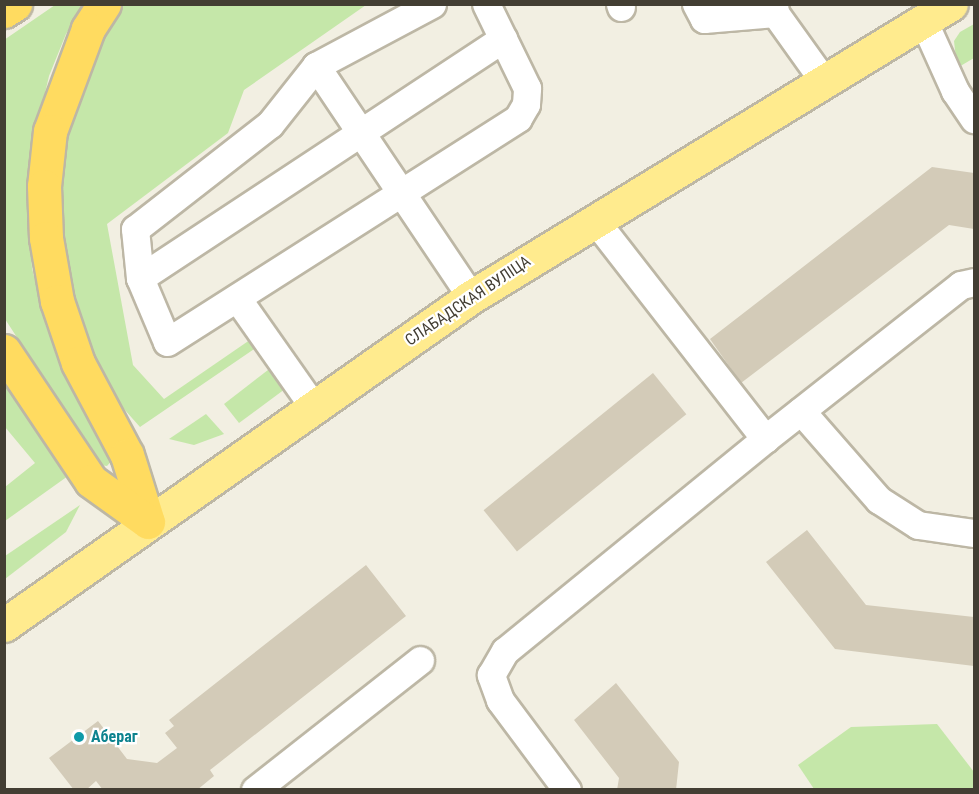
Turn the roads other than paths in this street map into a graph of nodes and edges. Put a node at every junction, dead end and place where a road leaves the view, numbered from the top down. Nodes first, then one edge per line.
1 (15, 4) edge
2 (104, 4) edge
3 (432, 4) edge
4 (486, 4) edge
5 (696, 4) edge
6 (775, 9) edge
7 (4, 11) edge
8 (937, 12) edge
9 (503, 39) junction
10 (316, 66) junction
11 (823, 80) junction
12 (965, 91) edge
13 (975, 119) edge
14 (360, 132) junction
15 (402, 194) junction
16 (594, 219) junction
17 (140, 278) junction
18 (975, 282) edge
19 (471, 297) junction
20 (237, 298) junction
21 (4, 351) edge
22 (313, 406) junction
23 (801, 411) junction
24 (765, 439) junction
25 (148, 522) junction
26 (975, 533) edge
27 (4, 625) edge
28 (420, 660) dead end
29 (255, 789) edge
30 (567, 789) edge

1 - 7 highway
2 - 25 highway
3 - 10 lane
4 - 9 lane
5 - 6 lane
6 - 11 lane
8 - 11 main road, СЛАБАДСКАЯ ВУЛІЦА
8 - 12 lane
9 - 14 lane
9 - 15 lane
10 - 14 lane
10 - 17 lane
11 - 16 main road, СЛАБАДСКАЯ ВУЛІЦА
12 - 13 lane
14 - 15 lane
14 - 17 lane
15 - 19 lane
15 - 20 lane
16 - 19 main road, СЛАБАДСКАЯ ВУЛІЦА
16 - 24 lane
17 - 20 lane
18 - 23 lane
19 - 22 main road, СЛАБАДСКАЯ ВУЛІЦА
20 - 22 lane
21 - 25 highway
22 - 25 main road, СЛАБАДСКАЯ ВУЛІЦА
23 - 24 lane
23 - 26 lane
24 - 30 lane
25 - 27 main road, СЛАБАДСКАЯ ВУЛІЦА
28 - 29 lane

